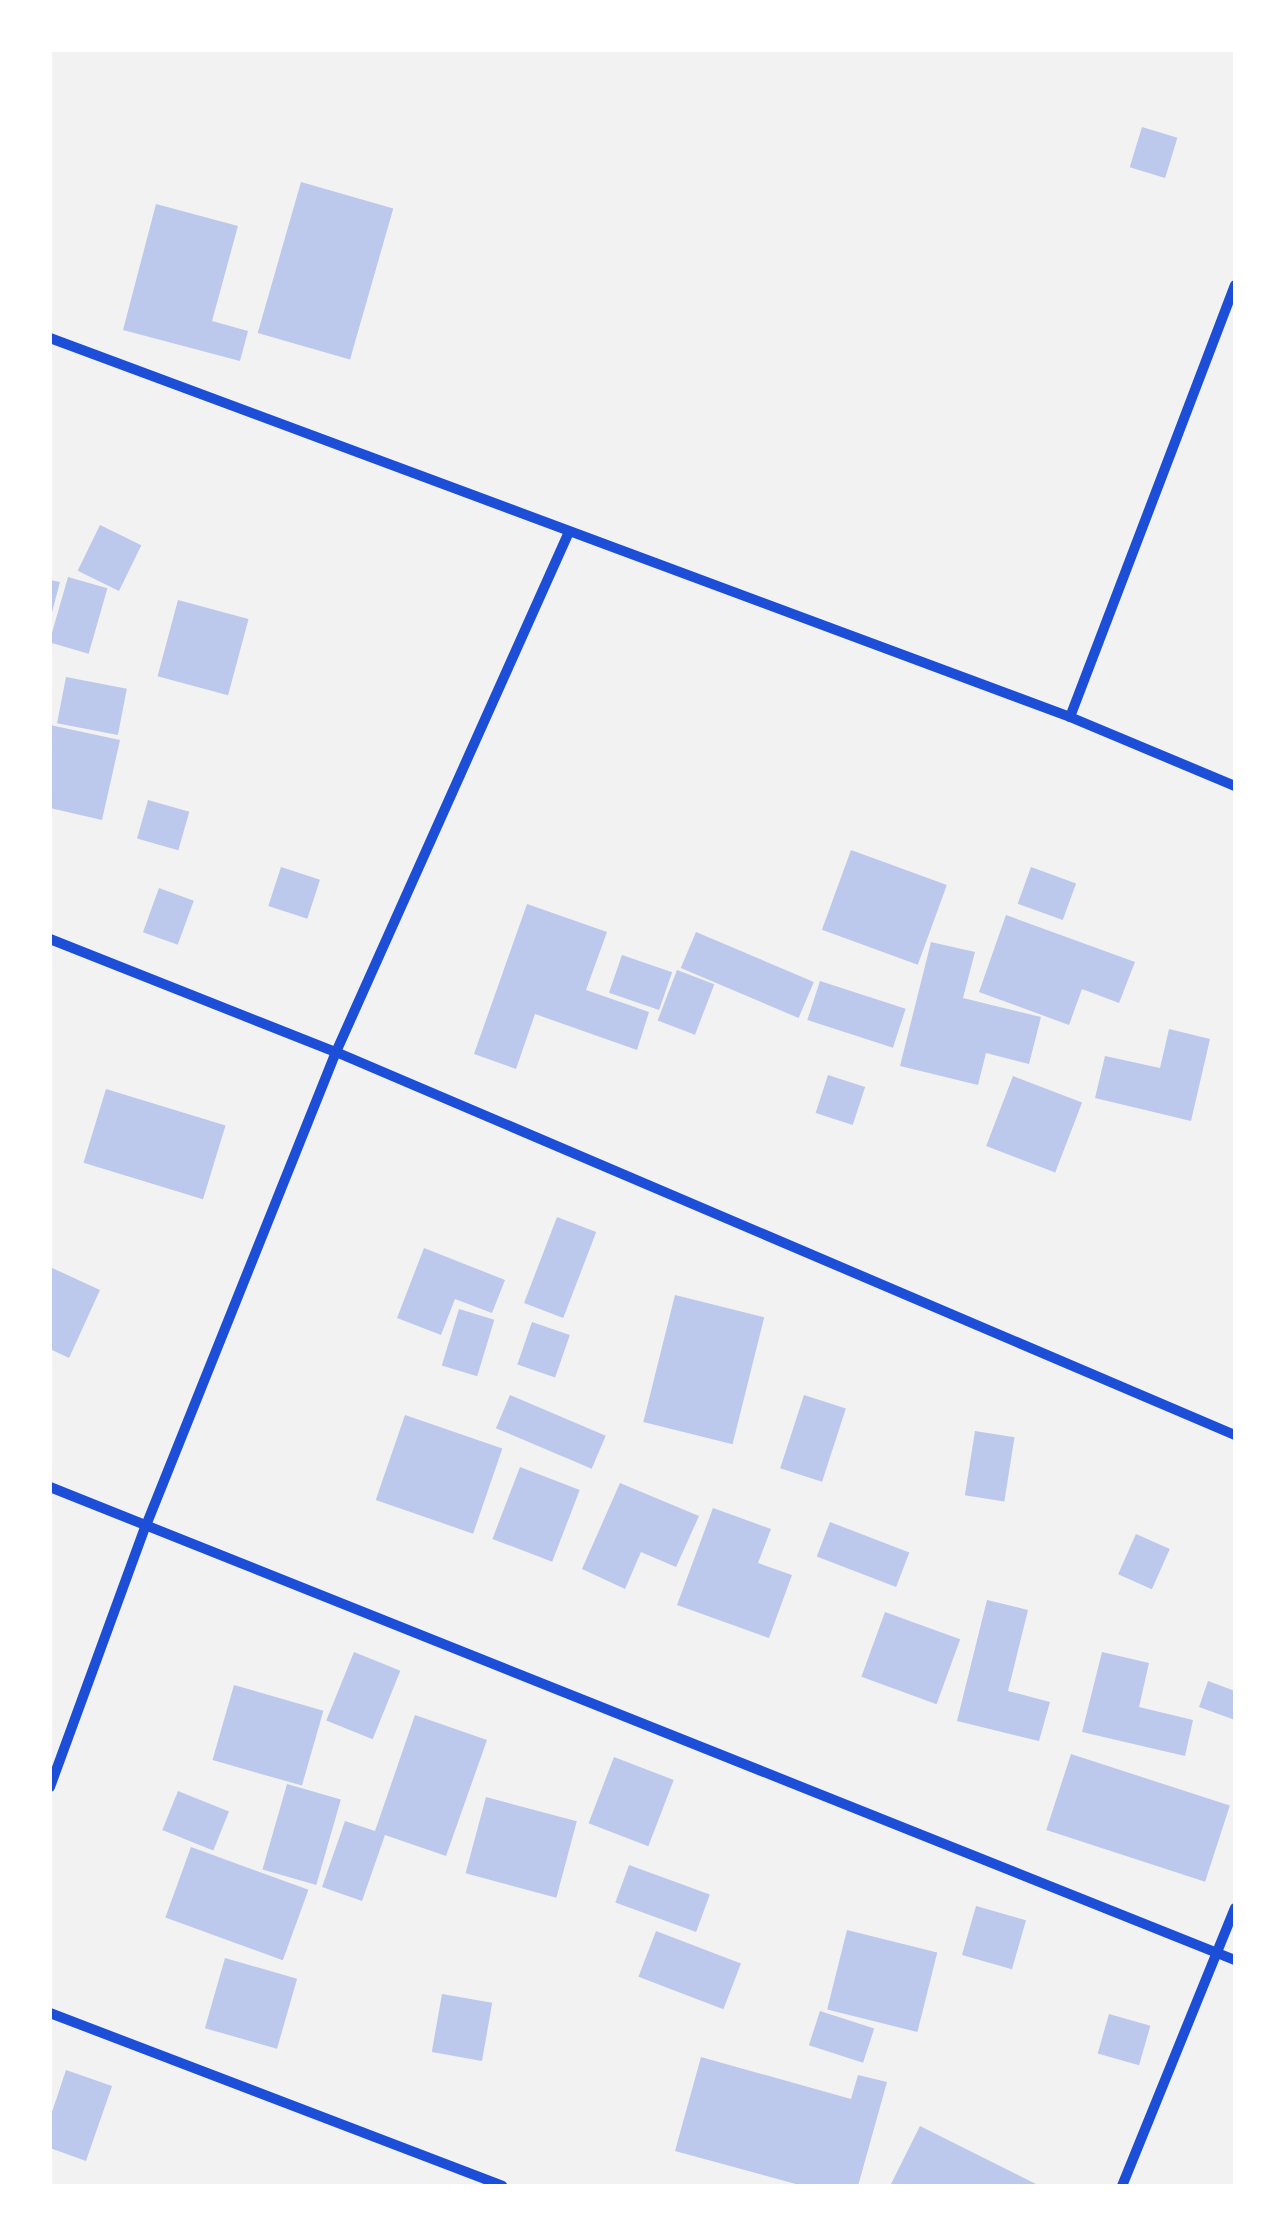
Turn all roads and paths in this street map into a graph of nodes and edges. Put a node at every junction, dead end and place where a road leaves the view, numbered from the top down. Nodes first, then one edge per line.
1 (1235, 286) edge
2 (50, 338) edge
3 (568, 534) junction
4 (1070, 717) junction
5 (1235, 786) edge
6 (50, 940) edge
7 (336, 1052) junction
8 (1235, 1435) edge
9 (50, 1487) edge
10 (145, 1528) junction
11 (50, 1787) edge
12 (1235, 1908) edge
13 (1217, 1954) junction
14 (1235, 1960) edge
15 (50, 2014) edge
16 (502, 2186) edge
17 (1122, 2186) edge

1 - 4 street
2 - 3 street
3 - 4 street
3 - 7 street
4 - 5 street
6 - 7 street
7 - 8 street
7 - 10 street
9 - 10 street
10 - 11 street
10 - 13 street
12 - 13 street
13 - 14 street
13 - 17 street
15 - 16 street

